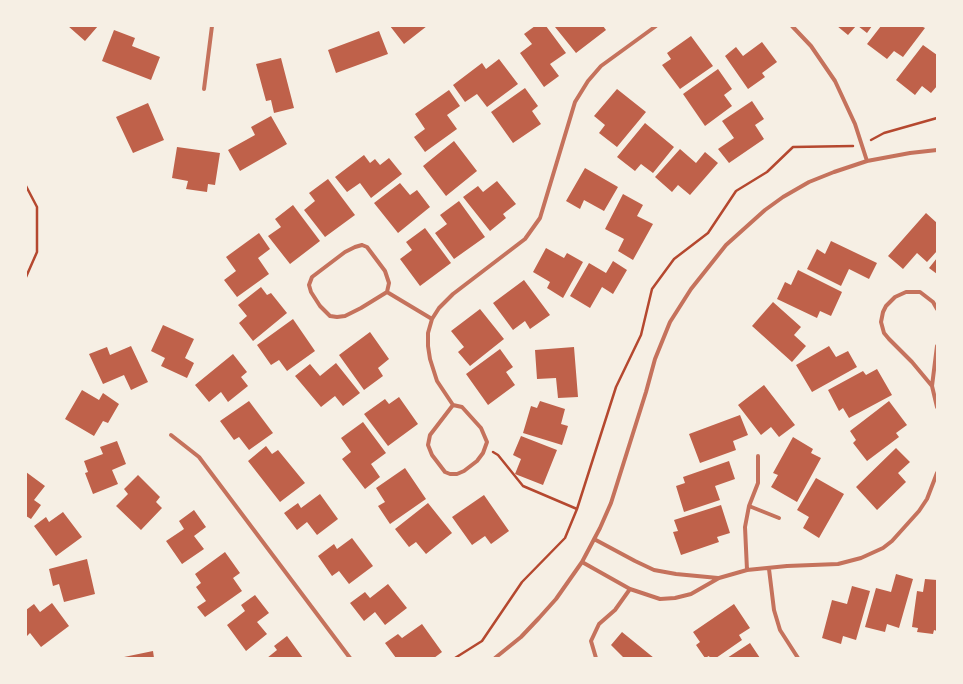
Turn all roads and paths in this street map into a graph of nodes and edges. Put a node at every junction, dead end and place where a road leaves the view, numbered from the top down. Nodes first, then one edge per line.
1 (212, 26) edge
2 (656, 26) edge
3 (792, 26) edge
4 (204, 89) dead end
5 (937, 150) edge
6 (867, 161) junction
7 (26, 186) edge
8 (26, 277) edge
9 (387, 292) junction
10 (937, 310) edge
11 (432, 319) junction
12 (937, 346) edge
13 (932, 386) junction
14 (453, 405) junction
15 (937, 407) edge
16 (172, 435) dead end
17 (486, 448) junction
18 (758, 456) dead end
19 (937, 473) edge
20 (749, 506) junction
21 (577, 510) dead end
22 (779, 518) dead end
23 (594, 538) junction
24 (582, 562) junction
25 (769, 569) junction
26 (747, 570) junction
27 (719, 578) junction
28 (630, 589) junction
29 (350, 658) edge
30 (495, 658) edge
31 (596, 658) edge
32 (798, 658) edge

1 - 4 street
2 - 11 street
3 - 6 street
5 - 6 street
6 - 23 street
7 - 8 path
9 - 9 street
9 - 11 street
10 - 13 street
11 - 14 street
12 - 13 street
13 - 15 street
14 - 17 street
14 - 17 street
16 - 29 street
17 - 21 path
18 - 20 street
19 - 25 street
20 - 22 street
20 - 26 street
23 - 24 street
23 - 27 street
24 - 28 street
24 - 30 street
25 - 26 street
25 - 32 street
26 - 27 street
27 - 28 street
28 - 31 street

